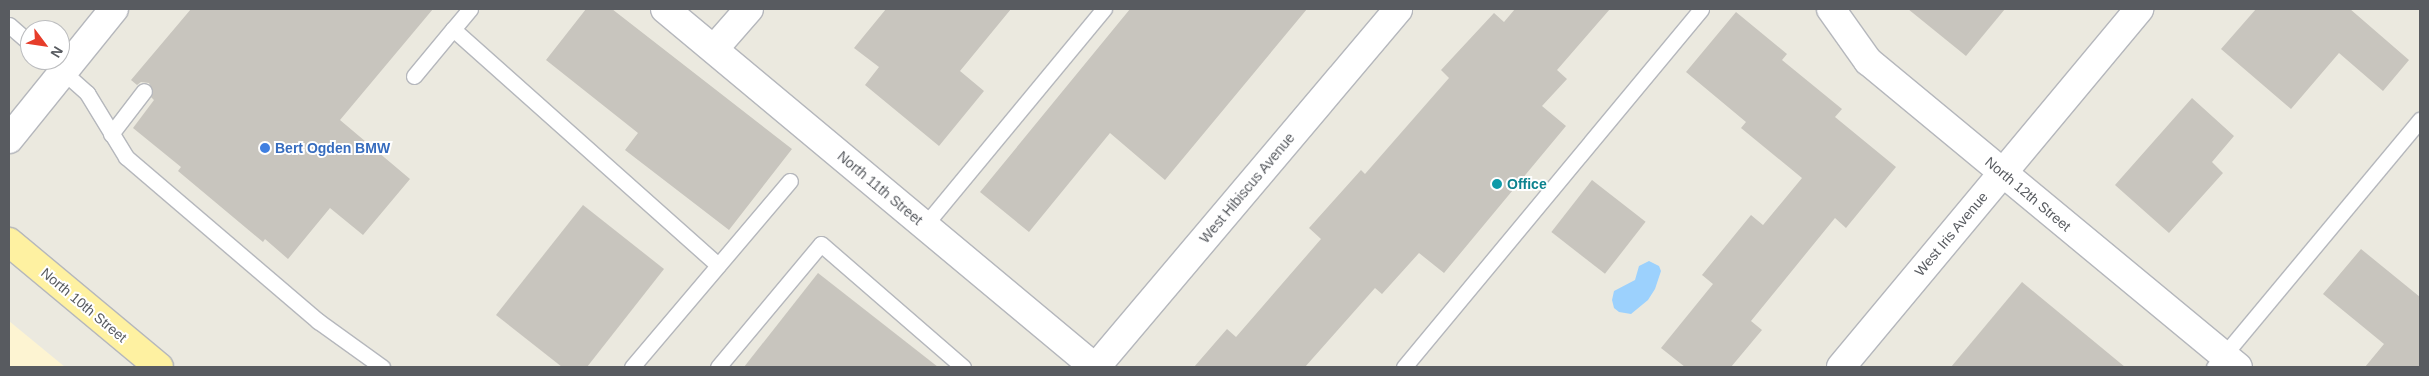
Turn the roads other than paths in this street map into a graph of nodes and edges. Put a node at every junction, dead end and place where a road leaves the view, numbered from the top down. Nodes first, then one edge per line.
1 (114, 9) edge
2 (470, 9) edge
3 (665, 9) edge
4 (749, 9) edge
5 (1104, 9) edge
6 (1398, 9) edge
7 (1701, 9) edge
8 (1831, 9) edge
9 (2139, 9) edge
10 (9, 25) edge
11 (453, 29) junction
12 (20, 34) edge
13 (714, 49) junction
14 (70, 53) edge
15 (54, 70) edge
16 (61, 70) edge
17 (414, 76) dead end
18 (144, 91) dead end
19 (2420, 120) edge
20 (111, 134) junction
21 (9, 139) edge
22 (2002, 172) junction
23 (790, 181) dead end
24 (925, 225) junction
25 (9, 242) edge
26 (718, 265) junction
27 (2225, 363) edge
28 (159, 367) edge
29 (382, 367) edge
30 (632, 367) edge
31 (718, 367) edge
32 (963, 367) edge
33 (1095, 367) edge
34 (1404, 367) edge
35 (1841, 367) edge

1 - 14 street
2 - 11 lane
3 - 13 street, North 11th Street
4 - 13 street
5 - 24 lane
6 - 33 street, West Hibiscus Avenue
7 - 34 lane
8 - 22 street, North 12th Street
9 - 22 street, West Iris Avenue
10 - 12 lane
11 - 17 lane
11 - 26 lane
13 - 24 street, North 11th Street
15 - 21 street
16 - 20 lane
18 - 20 lane
19 - 27 lane
20 - 29 lane
22 - 27 street, North 12th Street
22 - 35 street, West Iris Avenue
23 - 26 lane
24 - 33 street, North 11th Street
25 - 28 main road, North 10th Street
26 - 30 lane
31 - 32 lane

